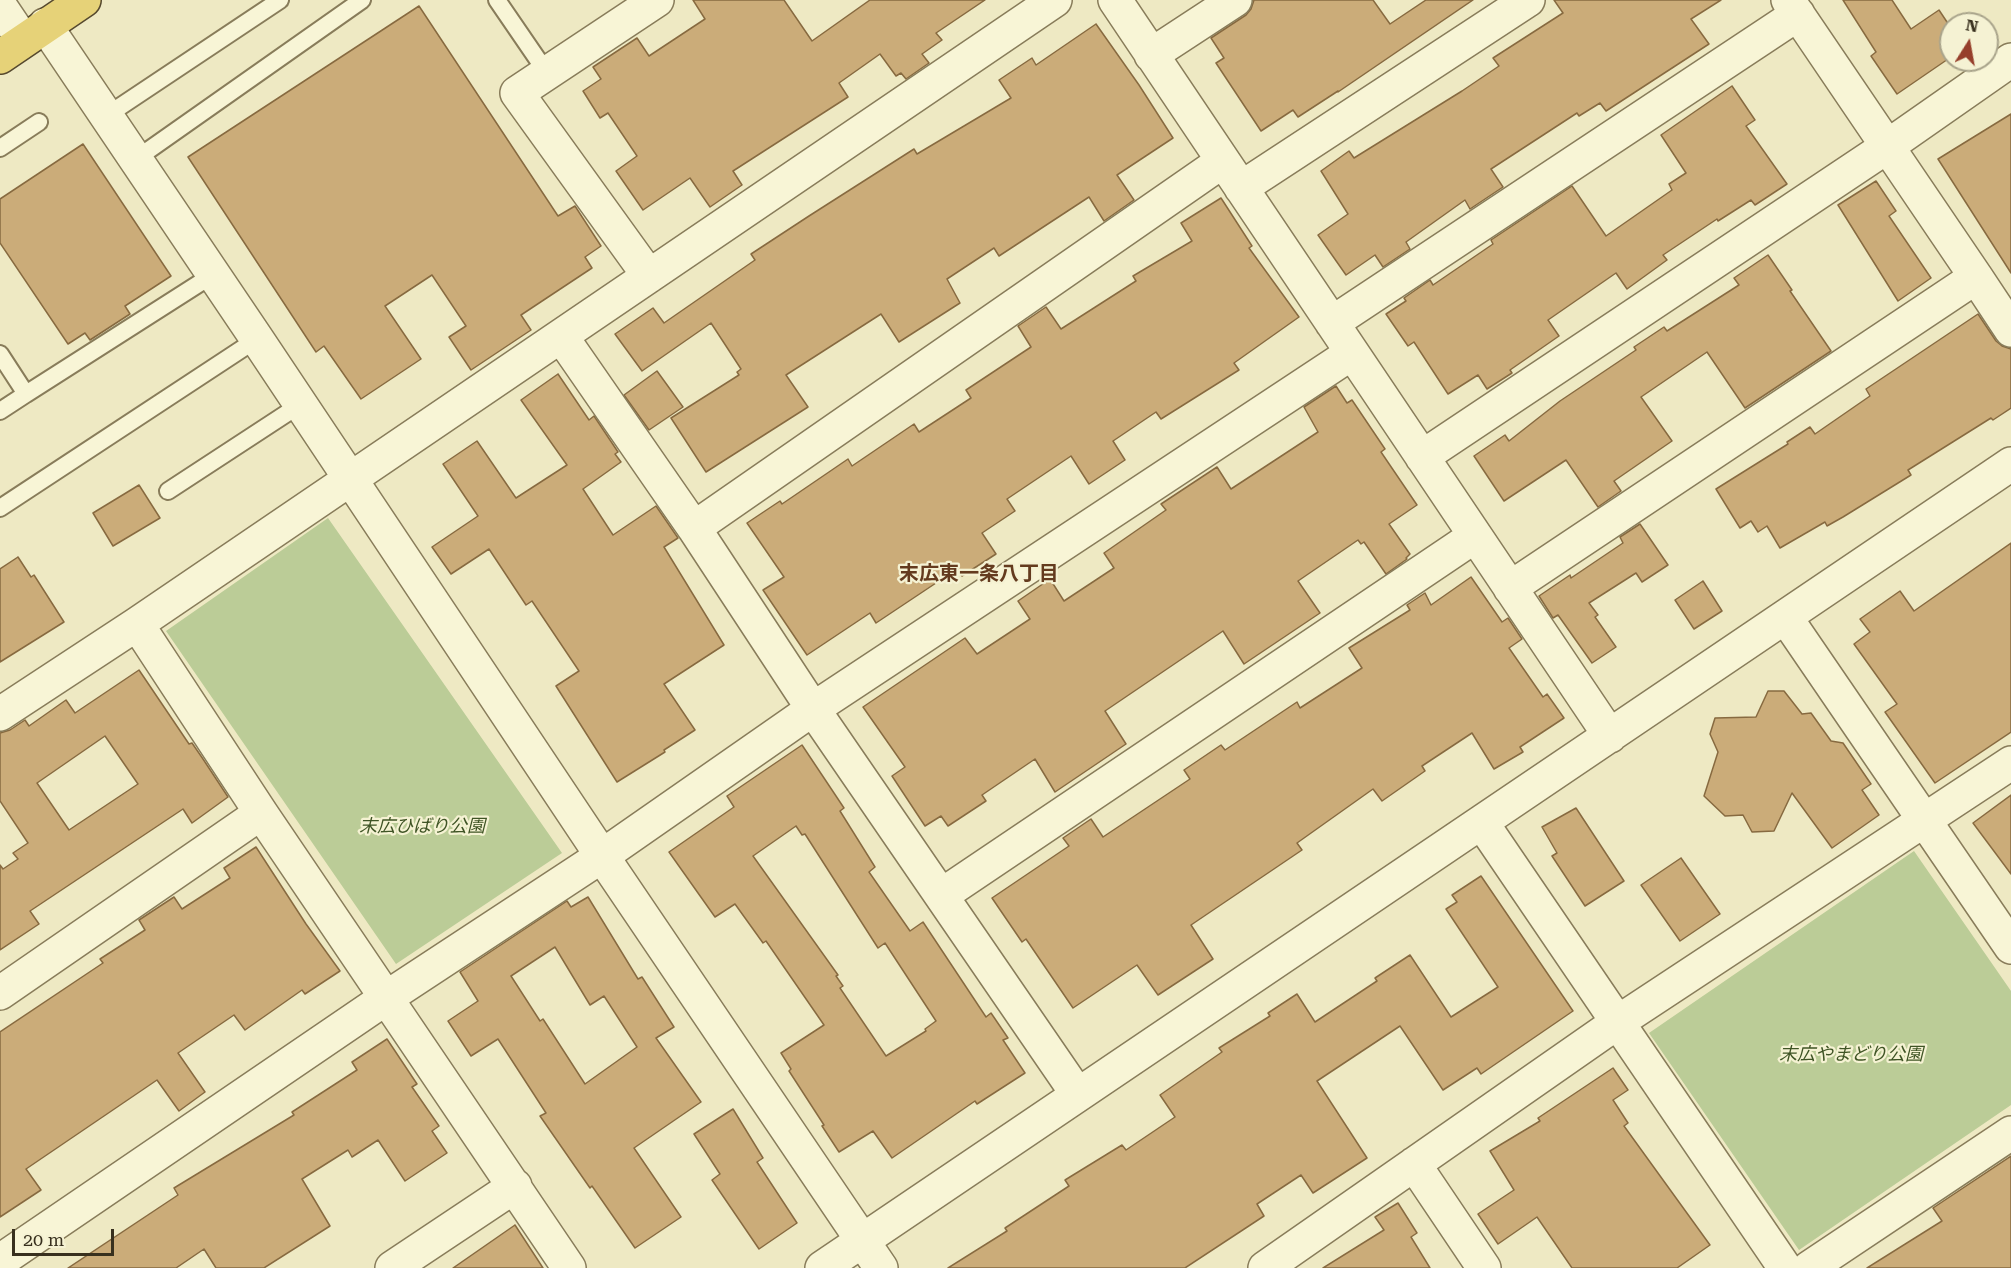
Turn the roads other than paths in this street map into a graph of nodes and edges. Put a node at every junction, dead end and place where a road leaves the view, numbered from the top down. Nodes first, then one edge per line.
1 (84, 0) edge
2 (280, 0) edge
3 (362, 0) edge
4 (497, 0) edge
5 (657, 0) edge
6 (1055, 0) edge
7 (1114, 0) edge
8 (1235, 0) edge
9 (1528, 0) edge
10 (0, 6) edge
11 (1793, 7) edge
12 (23, 41) edge
13 (1151, 55) junction
14 (2011, 60) edge
15 (547, 73) junction
16 (106, 116) junction
17 (39, 122) dead end
18 (1888, 146) junction
19 (0, 148) edge
20 (136, 159) junction
21 (1232, 175) junction
22 (214, 274) junction
23 (649, 276) junction
24 (1976, 277) junction
25 (1332, 323) junction
26 (2011, 330) edge
27 (561, 336) junction
28 (257, 339) junction
29 (1352, 353) junction
30 (0, 354) edge
31 (26, 394) junction
32 (301, 404) junction
33 (0, 411) edge
34 (1422, 456) junction
35 (2011, 464) edge
36 (351, 479) junction
37 (168, 491) dead end
38 (0, 508) edge
39 (694, 528) junction
40 (1475, 536) junction
41 (1510, 588) junction
42 (1786, 618) junction
43 (137, 624) junction
44 (813, 709) junction
45 (0, 714) edge
46 (1610, 736) junction
47 (2011, 763) edge
48 (261, 813) junction
49 (1926, 820) junction
50 (1482, 823) junction
51 (602, 856) junction
52 (942, 895) junction
53 (2011, 946) edge
54 (0, 993) edge
55 (386, 998) junction
56 (1618, 1022) junction
57 (1078, 1095) junction
58 (2011, 1133) edge
59 (1414, 1164) junction
60 (514, 1186) junction
61 (863, 1241) junction
62 (0, 1261) edge
63 (392, 1268) edge
64 (569, 1268) edge
65 (822, 1268) edge
66 (881, 1268) edge
67 (1265, 1268) edge
68 (1484, 1268) edge
69 (1785, 1268) edge
70 (1809, 1268) edge

1 - 12 highway
2 - 16 lane
3 - 20 lane
4 - 15 lane
5 - 15 street
6 - 23 street
7 - 13 street
8 - 13 street
9 - 21 street
10 - 12 street
11 - 18 street
11 - 25 street
12 - 16 street
13 - 21 street
14 - 18 street
15 - 23 street
16 - 20 street
17 - 19 lane
18 - 24 street
18 - 34 street
20 - 22 street
21 - 25 street
21 - 39 street
22 - 28 street
22 - 31 lane
23 - 27 street
24 - 26 street
24 - 41 street
25 - 29 street
27 - 36 street
27 - 39 street
28 - 32 street
28 - 38 lane
29 - 34 street
29 - 44 street
30 - 31 lane
31 - 33 lane
32 - 36 street
32 - 37 lane
34 - 40 street
35 - 42 street
36 - 43 street
36 - 51 street
39 - 44 street
40 - 41 street
40 - 52 street
41 - 46 street
42 - 46 street
42 - 49 street
43 - 45 street
43 - 48 street
44 - 51 street
44 - 52 street
46 - 50 street
47 - 49 street
48 - 54 street
48 - 55 street
49 - 53 street
49 - 56 street
50 - 56 street
50 - 57 street
51 - 55 street
51 - 61 street
52 - 57 street
55 - 60 street
55 - 62 street
56 - 59 street
56 - 69 street
57 - 61 street
58 - 70 street
59 - 67 street
59 - 68 street
60 - 63 street
60 - 64 street
61 - 65 street
61 - 66 street

